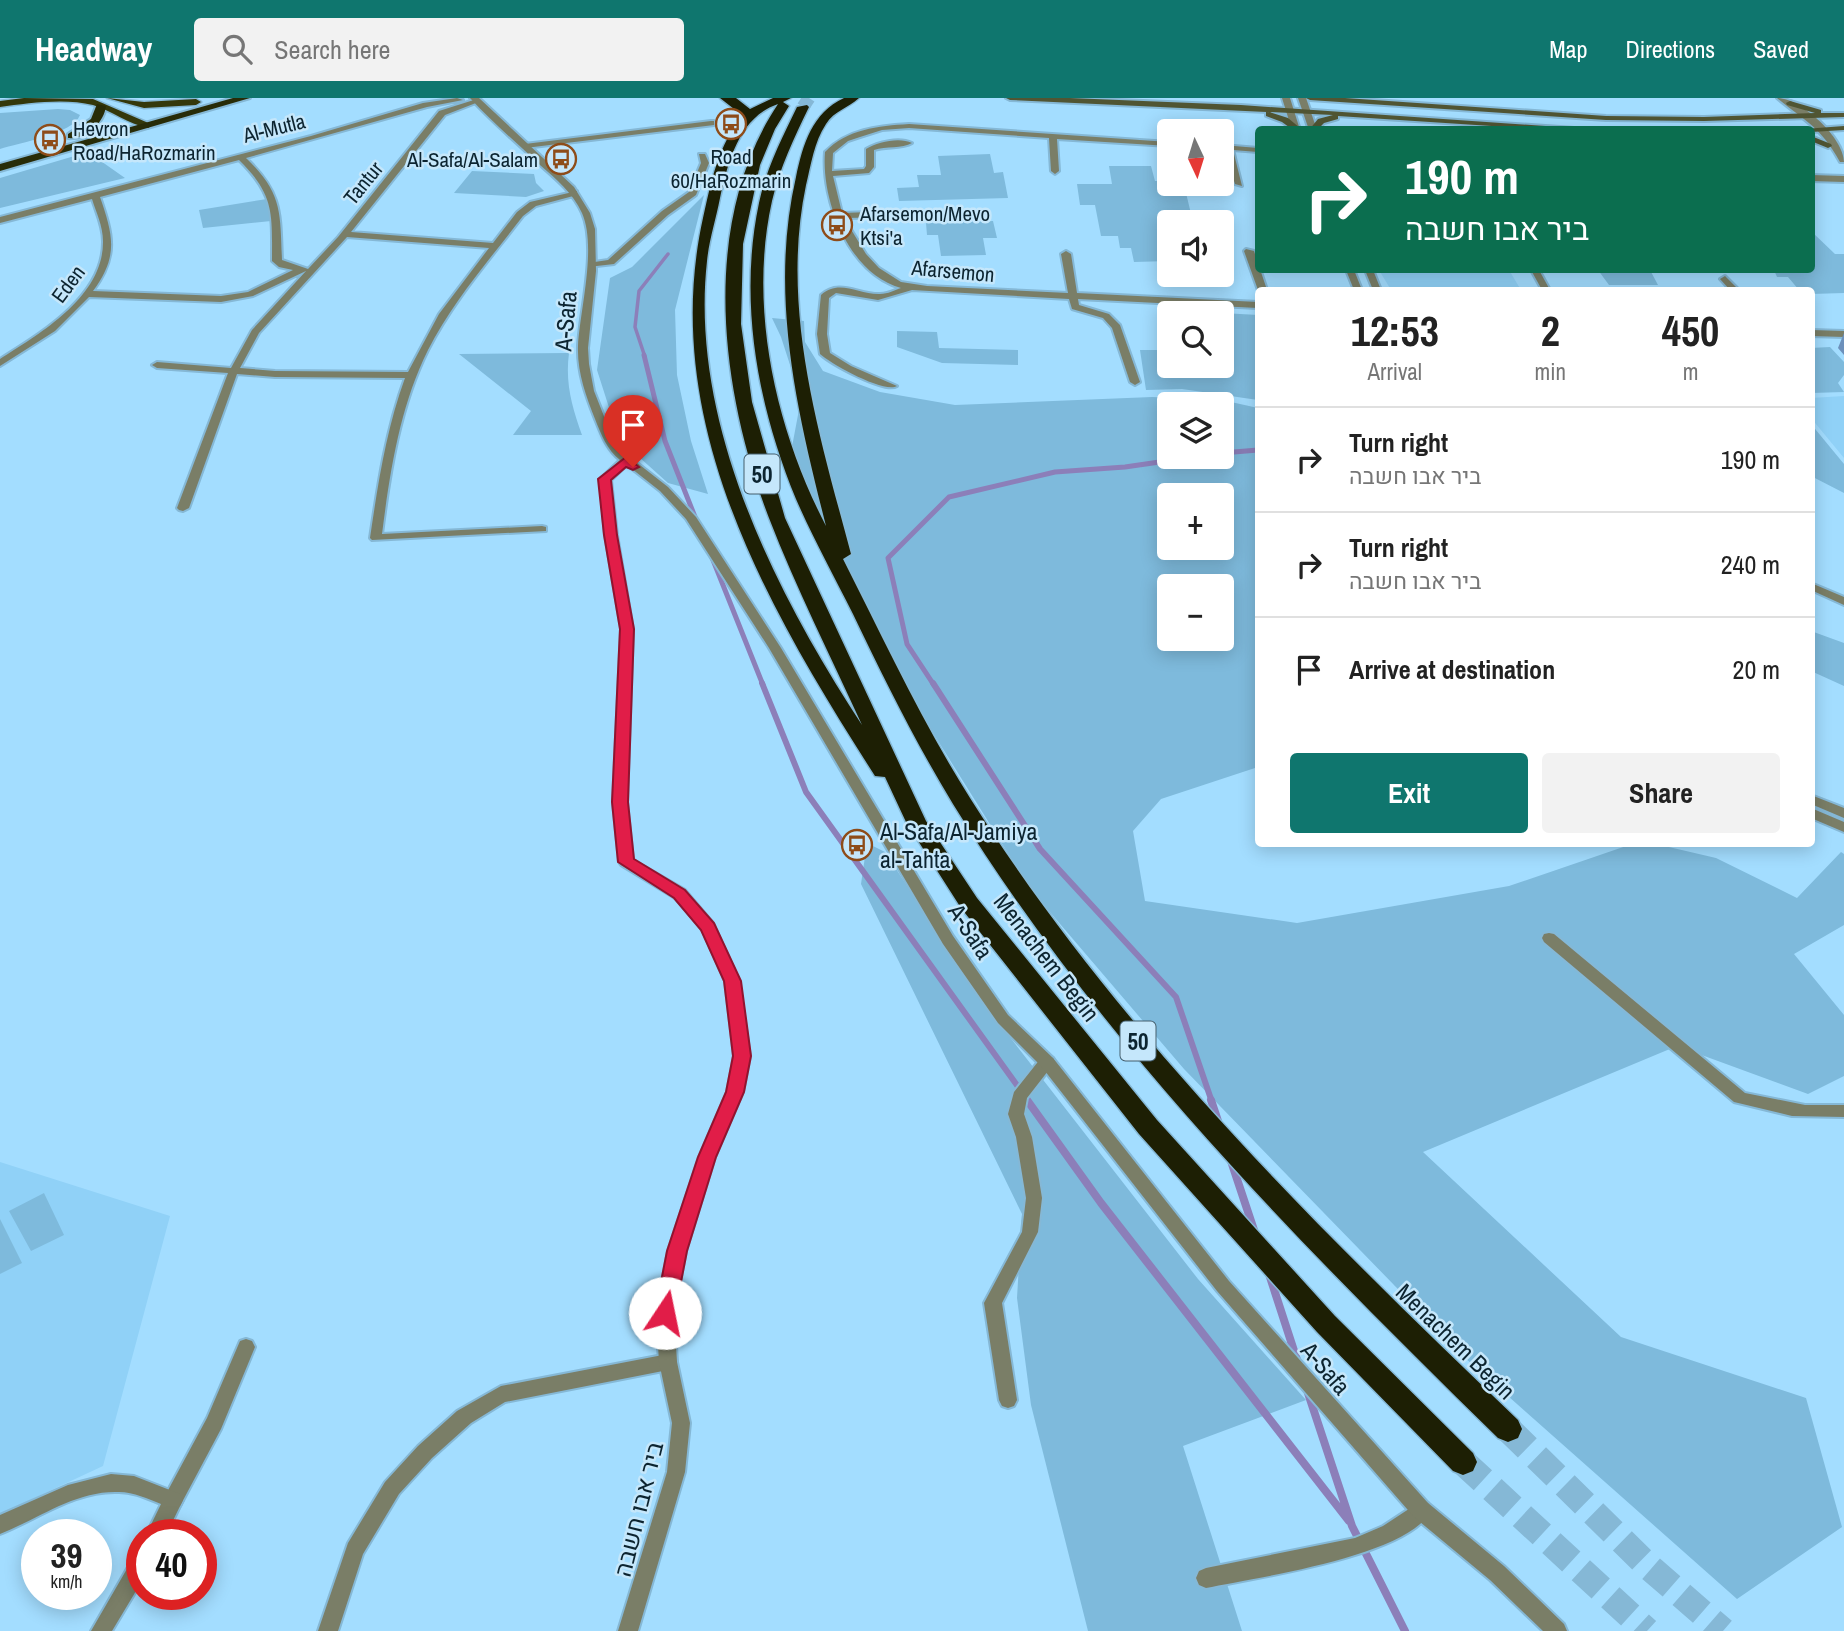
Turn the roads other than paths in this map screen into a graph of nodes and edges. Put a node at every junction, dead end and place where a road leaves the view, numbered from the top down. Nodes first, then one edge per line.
1 (112, 98) edge
2 (211, 98) edge
3 (245, 98) edge
4 (726, 98) edge
5 (853, 98) edge
6 (1010, 98) edge
7 (1286, 98) edge
8 (1302, 98) edge
9 (1310, 98) edge
10 (1779, 98) edge
11 (478, 99) edge
12 (196, 102) junction
13 (784, 102) edge
14 (1790, 103) junction
15 (0, 104) edge
16 (101, 106) junction
17 (814, 107) edge
18 (1241, 107) junction
19 (1290, 111) junction
20 (1306, 112) junction
21 (748, 114) junction
22 (1363, 115) junction
23 (1844, 115) edge
24 (1797, 117) junction
25 (1809, 117) junction
26 (130, 121) junction
27 (711, 123) dead end
28 (148, 125) junction
29 (1292, 126) edge
30 (1295, 126) edge
31 (1312, 126) edge
32 (1315, 126) edge
33 (1536, 126) edge
34 (1807, 126) edge
35 (1821, 129) junction
36 (1815, 130) edge
37 (1844, 130) edge
38 (1815, 133) edge
39 (72, 136) junction
40 (1053, 136) junction
41 (1815, 139) edge
42 (908, 143) dead end
43 (1157, 143) edge
44 (1830, 143) junction
45 (526, 146) junction
46 (1234, 148) edge
47 (1255, 149) edge
48 (0, 155) edge
49 (239, 156) junction
50 (702, 156) dead end
51 (1843, 161) edge
52 (0, 168) edge
53 (1055, 171) dead end
54 (1234, 171) edge
55 (829, 174) junction
56 (1815, 178) edge
57 (1844, 179) edge
58 (1239, 184) dead end
59 (574, 193) junction
60 (95, 196) junction
61 (899, 215) dead end
62 (838, 216) junction
63 (0, 220) edge
64 (343, 237) junction
65 (496, 246) junction
66 (1249, 251) dead end
67 (1066, 254) dead end
68 (591, 265) junction
69 (1255, 268) edge
70 (307, 269) junction
71 (1725, 279) dead end
72 (911, 287) junction
73 (1732, 287) edge
74 (87, 294) junction
75 (1074, 296) junction
76 (1255, 305) edge
77 (1815, 333) edge
78 (1844, 334) edge
79 (0, 362) edge
80 (157, 365) dead end
81 (234, 370) junction
82 (413, 375) junction
83 (1135, 382) dead end
84 (892, 386) dead end
85 (626, 460) junction
86 (183, 508) dead end
87 (542, 529) dead end
88 (1815, 588) edge
89 (852, 590) junction
90 (1844, 601) edge
91 (1815, 801) edge
92 (1844, 813) edge
93 (1815, 815) edge
94 (916, 822) junction
95 (1844, 827) edge
96 (1549, 938) dead end
97 (1047, 1062) junction
98 (1844, 1111) edge
99 (246, 1347) dead end
100 (668, 1362) junction
101 (1009, 1400) dead end
102 (1508, 1429) tunnel mouth
103 (1463, 1462) tunnel mouth
104 (173, 1500) junction
105 (1421, 1510) junction
106 (164, 1519) edge
107 (0, 1525) edge
108 (1206, 1578) dead end
109 (126, 1589) edge
110 (101, 1631) edge
111 (328, 1631) edge
112 (628, 1631) edge
113 (1557, 1631) edge

1 - 12 main road
2 - 12 highway
3 - 28 highway
4 - 21 highway
5 - 17 highway
6 - 18 main road
7 - 19 street
8 - 20 street
9 - 24 main road
10 - 14 street
10 - 24 street
11 - 45 street, A-Safa
11 - 49 street, Al-Mutla
11 - 64 street, Tantur
12 - 26 highway
13 - 21 highway
13 - 94 highway, Menachem Begin / 50
14 - 23 main road
14 - 25 street
15 - 16 main road
16 - 26 main road
16 - 39 highway
17 - 89 highway
17 - 89 highway, Menachem Begin / 50
18 - 19 main road
18 - 29 main road
19 - 20 main road
19 - 30 street
20 - 22 main road
20 - 31 street
21 - 94 highway
22 - 32 main road
22 - 33 main road
23 - 25 main road
24 - 25 main road
24 - 34 street
25 - 35 street
26 - 28 main road
26 - 39 highway
27 - 45 street
28 - 52 highway
35 - 36 main road
35 - 37 main road
35 - 44 street
37 - 44 main road
38 - 44 street
39 - 48 highway
40 - 43 street, Afarsemon
40 - 53 street
40 - 55 street, Afarsemon
41 - 44 main road
42 - 55 street
44 - 51 street
45 - 59 street, A-Safa
46 - 47 street
49 - 60 street, Al-Mutla
49 - 70 street
50 - 68 street
54 - 58 street
55 - 62 street, Afarsemon
56 - 57 street
59 - 65 street
59 - 68 street, A-Safa
60 - 63 street, Al-Mutla
60 - 74 street, Eden
61 - 62 street
62 - 72 street, Afarsemon
64 - 65 street
64 - 70 street, Tantur
65 - 82 street
66 - 69 street
67 - 75 street
68 - 85 street, A-Safa
70 - 74 street
70 - 81 street, Tantur
71 - 73 street
72 - 75 street, Afarsemon
72 - 84 street
74 - 79 street, Eden
75 - 76 street, Afarsemon
75 - 83 street
77 - 78 street
80 - 81 street
81 - 82 street
81 - 86 street, Tantur
82 - 87 street
85 - 97 street, A-Safa
85 - 100 street, ביר אבו חשבה
88 - 90 street
89 - 102 highway, Menachem Begin / 50
91 - 92 street
93 - 95 street
94 - 103 highway, Menachem Begin / 50
96 - 98 street
97 - 101 street
97 - 105 street, A-Safa
99 - 104 street
100 - 111 street
100 - 112 street, ביר אבו חשבה
104 - 106 street
104 - 107 street
105 - 108 street
105 - 113 street, A-Safa
109 - 110 street

